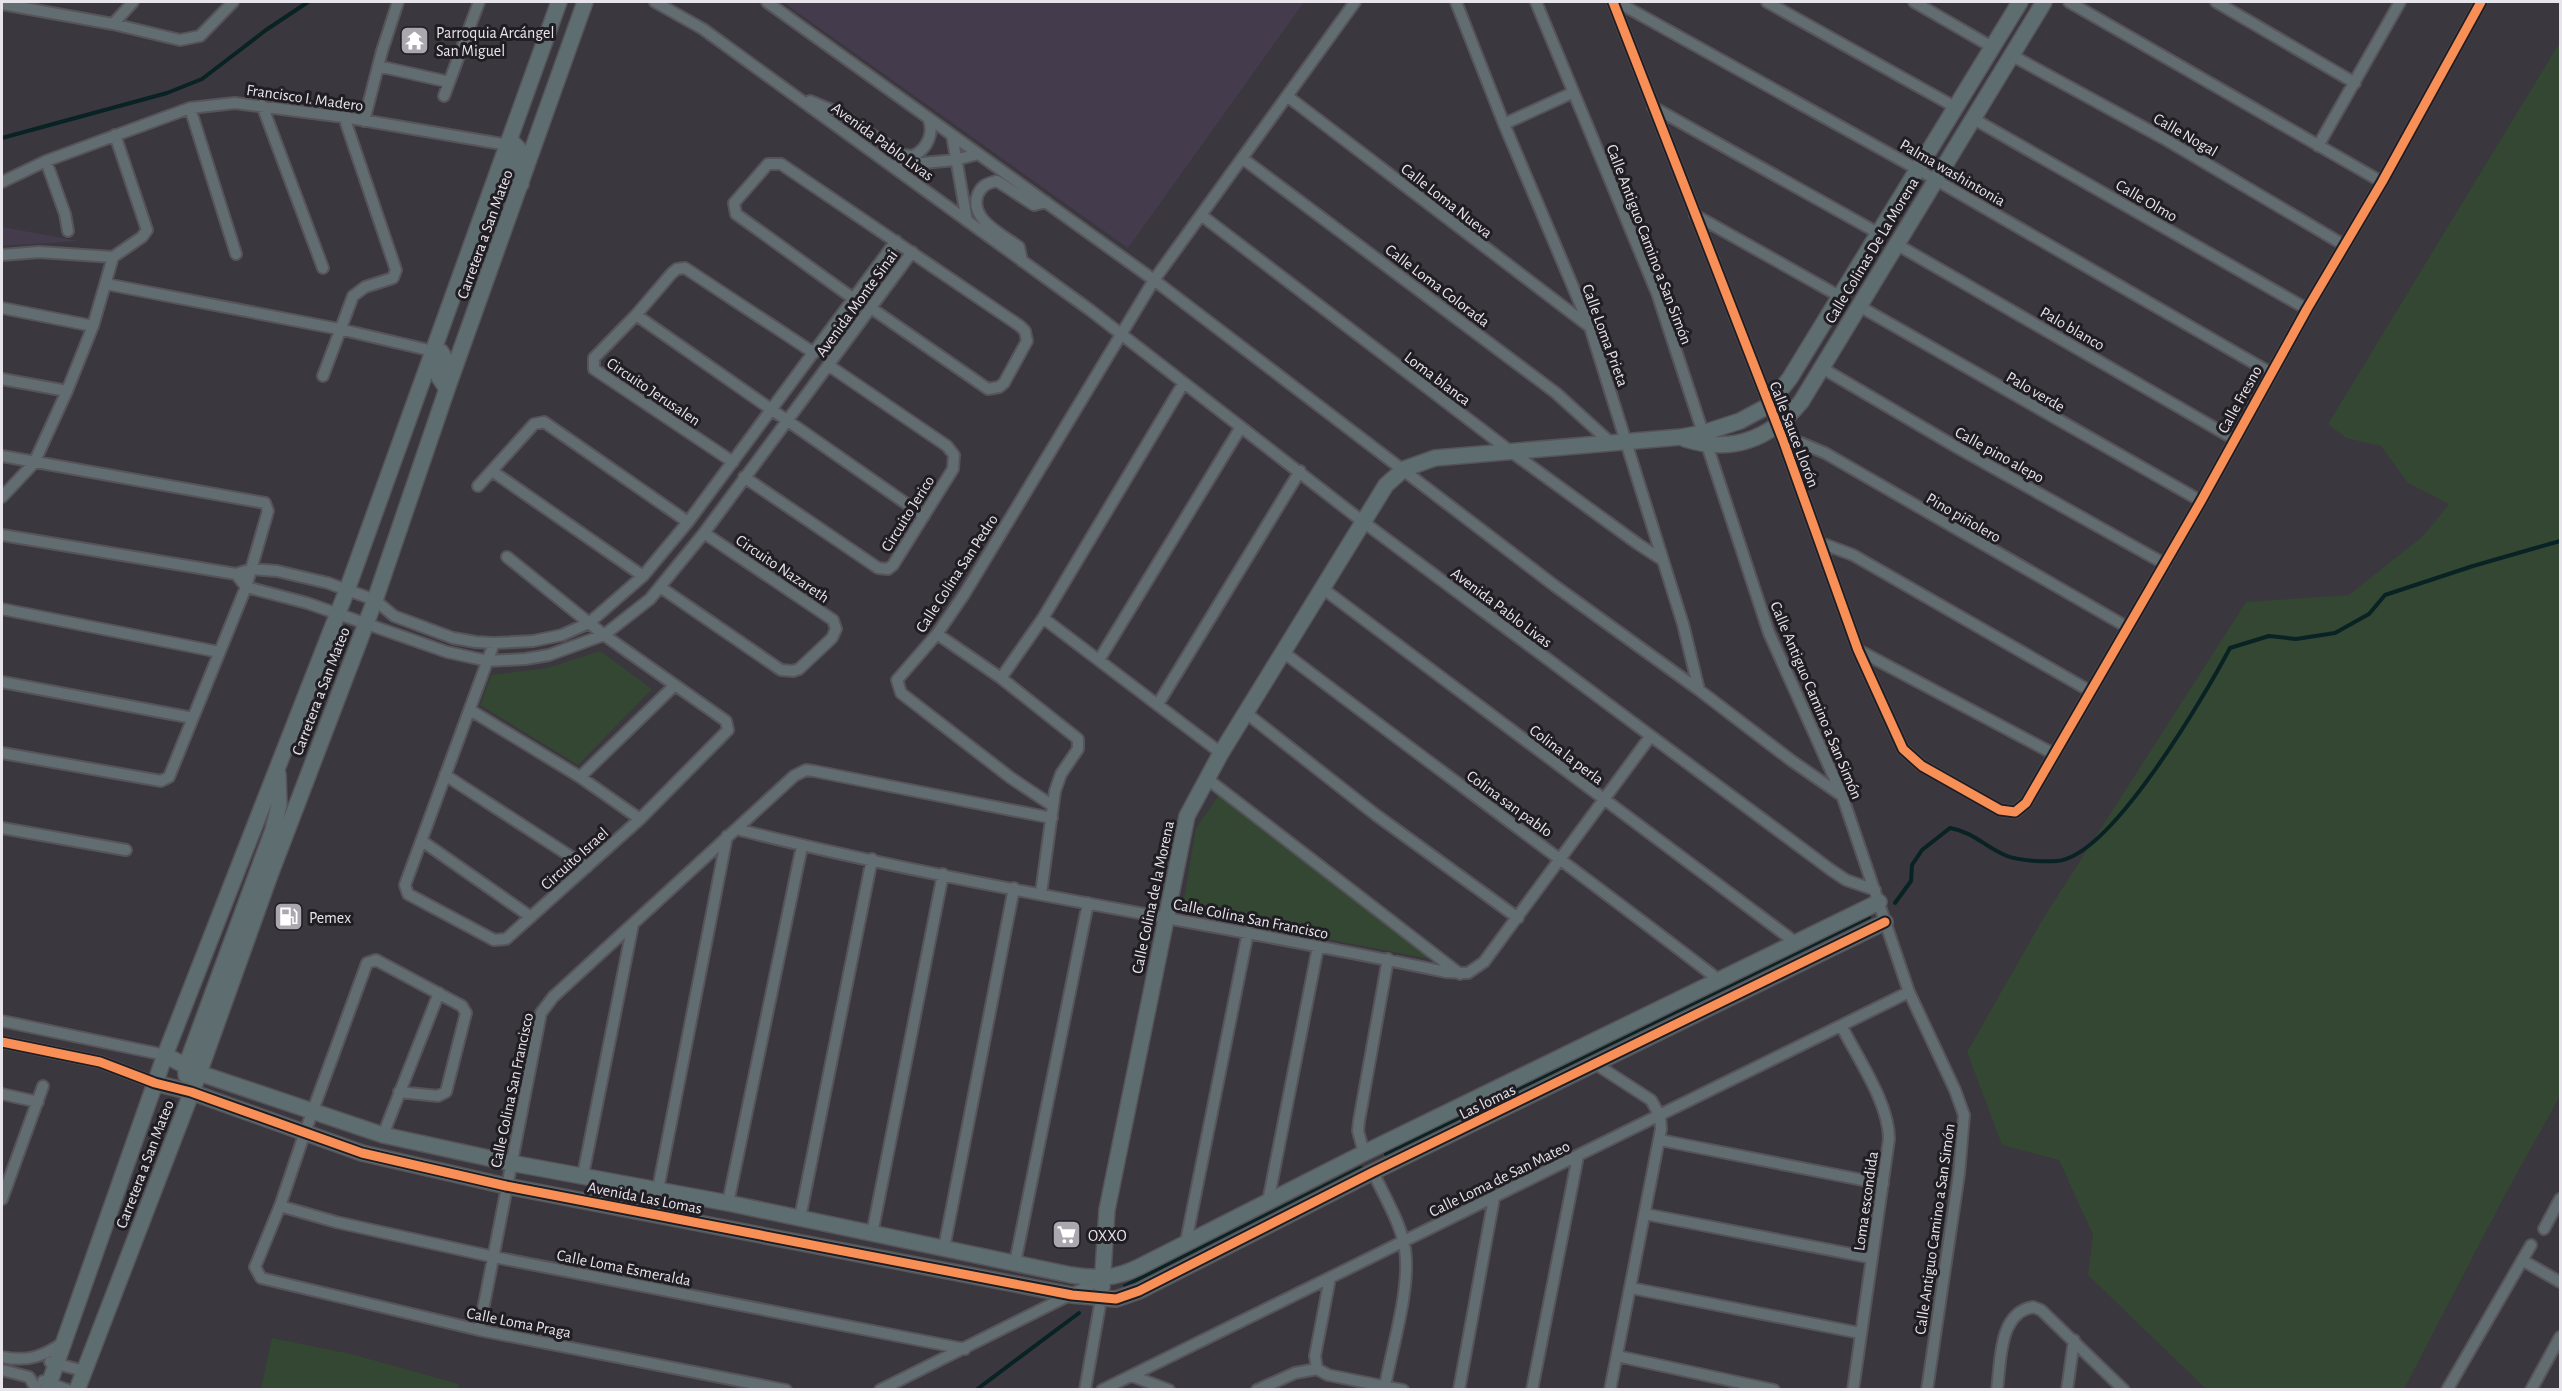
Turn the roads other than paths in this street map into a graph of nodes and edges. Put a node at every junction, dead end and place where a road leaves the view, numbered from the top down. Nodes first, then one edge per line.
1 (133, 2) edge
2 (233, 2) edge
3 (398, 2) edge
4 (479, 2) edge
5 (559, 2) edge
6 (585, 2) edge
7 (655, 2) edge
8 (767, 2) edge
9 (1355, 2) edge
10 (1456, 2) edge
11 (1536, 2) edge
12 (1615, 2) edge
13 (1767, 2) edge
14 (1914, 2) edge
15 (2020, 2) edge
16 (2044, 2) edge
17 (2069, 2) edge
18 (2216, 2) edge
19 (2400, 2) edge
20 (2481, 2) edge
21 (2, 4) edge
22 (25, 5) edge
23 (112, 24) junction
24 (1992, 46) junction
25 (2011, 55) junction
26 (378, 66) junction
27 (449, 82) junction
28 (2355, 83) junction
29 (1572, 93) junction
30 (793, 94) junction
31 (444, 96) dead end
32 (1287, 96) junction
33 (262, 105) junction
34 (1653, 107) junction
35 (1955, 107) junction
36 (190, 108) junction
37 (344, 117) junction
38 (927, 117) junction
39 (1972, 118) junction
40 (364, 121) junction
41 (1504, 124) junction
42 (115, 135) junction
43 (952, 135) junction
44 (508, 145) junction
45 (2318, 146) junction
46 (978, 154) junction
47 (1242, 158) junction
48 (955, 160) junction
49 (46, 161) junction
50 (892, 166) junction
51 (1917, 169) junction
52 (1935, 179) junction
53 (2, 182) edge
54 (2382, 182) junction
55 (521, 184) junction
56 (1046, 202) junction
57 (1695, 214) junction
58 (1201, 215) junction
59 (967, 220) junction
60 (68, 231) dead end
61 (1878, 233) junction
62 (897, 241) junction
63 (1896, 244) junction
64 (2344, 245) junction
65 (912, 252) junction
66 (236, 254) dead end
67 (2, 255) edge
68 (113, 257) junction
69 (1022, 261) junction
70 (323, 268) dead end
71 (1154, 280) junction
72 (106, 284) junction
73 (1839, 296) junction
74 (854, 299) junction
75 (1859, 306) junction
76 (2, 308) edge
77 (871, 308) junction
78 (2307, 309) junction
79 (636, 315) junction
80 (93, 326) junction
81 (1590, 327) junction
82 (339, 329) junction
83 (1121, 333) junction
84 (433, 351) junction
85 (814, 353) junction
86 (828, 365) junction
87 (1822, 368) junction
88 (2271, 373) junction
89 (323, 376) dead end
90 (2, 379) edge
91 (1183, 384) junction
92 (447, 388) junction
93 (67, 391) junction
94 (1768, 406) junction
95 (770, 409) junction
96 (786, 420) junction
97 (1241, 427) junction
98 (1780, 434) junction
99 (1705, 439) junction
100 (2234, 440) junction
101 (1619, 442) junction
102 (1510, 451) junction
103 (2, 456) edge
104 (733, 462) junction
105 (34, 463) junction
106 (1404, 469) junction
107 (492, 471) junction
108 (1300, 471) junction
109 (744, 477) junction
110 (478, 486) dead end
111 (2, 497) edge
112 (2201, 501) junction
113 (924, 516) junction
114 (1362, 521) junction
115 (688, 522) junction
116 (704, 533) junction
117 (2, 535) edge
118 (1821, 543) junction
119 (507, 557) dead end
120 (1662, 559) junction
121 (2164, 564) junction
122 (252, 569) junction
123 (236, 574) junction
124 (643, 576) junction
125 (246, 587) junction
126 (660, 587) junction
127 (1322, 588) junction
128 (347, 590) junction
129 (375, 600) junction
130 (2, 609) edge
131 (337, 614) junction
132 (1043, 618) junction
133 (365, 623) junction
134 (589, 623) junction
135 (2127, 627) junction
136 (937, 634) junction
137 (604, 635) junction
138 (495, 643) junction
139 (1858, 650) junction
140 (219, 652) junction
141 (1283, 652) junction
142 (488, 660) junction
143 (1099, 660) junction
144 (1001, 678) junction
145 (2, 682) edge
146 (675, 685) junction
147 (1699, 690) junction
148 (2090, 691) junction
149 (1158, 704) junction
150 (470, 710) junction
151 (1246, 713) junction
152 (194, 718) junction
153 (1650, 737) junction
154 (2, 753) edge
155 (1221, 753) junction
156 (2054, 754) junction
157 (278, 765) junction
158 (445, 775) junction
159 (580, 777) junction
160 (1206, 778) junction
161 (1842, 795) junction
162 (1605, 801) junction
163 (1053, 806) junction
164 (2020, 810) joint
165 (1052, 818) junction
166 (640, 819) junction
167 (2, 828) edge
168 (732, 833) junction
169 (422, 842) junction
170 (802, 846) junction
171 (126, 850) dead end
172 (872, 859) junction
173 (1562, 859) junction
174 (587, 867) junction
175 (943, 874) junction
176 (1014, 888) junction
177 (1041, 893) junction
178 (1877, 896) junction
179 (1089, 903) junction
180 (531, 917) junction
181 (1166, 917) junction
182 (1518, 918) junction
183 (1886, 922) junction
184 (633, 923) junction
185 (1248, 932) junction
186 (1795, 942) junction
187 (1318, 947) junction
188 (1388, 959) junction
189 (1460, 974) junction
190 (1719, 980) junction
191 (1909, 992) junction
192 (439, 993) junction
193 (2, 1021) edge
194 (1842, 1027) junction
195 (103, 1041) junction
196 (2, 1042) edge
197 (165, 1055) junction
198 (100, 1062) junction
199 (1597, 1065) junction
200 (192, 1069) junction
201 (155, 1083) junction
202 (43, 1086) dead end
203 (191, 1092) junction
204 (399, 1092) junction
205 (2, 1094) edge
206 (38, 1102) junction
207 (313, 1113) junction
208 (1660, 1116) junction
209 (305, 1132) junction
210 (383, 1135) junction
211 (1660, 1140) junction
212 (1364, 1153) junction
213 (1578, 1156) junction
214 (511, 1162) junction
215 (7, 1170) edge
216 (1373, 1172) junction
217 (583, 1175) junction
218 (1883, 1184) junction
219 (506, 1186) junction
220 (658, 1189) junction
221 (1494, 1198) junction
222 (2, 1199) edge
223 (2560, 1199) edge
224 (1268, 1202) junction
225 (728, 1203) junction
226 (280, 1206) junction
227 (1645, 1214) junction
228 (800, 1218) junction
229 (2544, 1229) dead end
230 (872, 1234) junction
231 (1403, 1241) junction
232 (1185, 1242) junction
233 (2531, 1245) dead end
234 (944, 1248) junction
235 (494, 1257) junction
236 (1872, 1258) junction
237 (2522, 1260) junction
238 (1015, 1263) junction
239 (1330, 1278) junction
240 (1102, 1279) junction
241 (2560, 1282) edge
242 (1631, 1288) junction
243 (1072, 1295) junction
244 (1101, 1299) junction
245 (479, 1330) junction
246 (1860, 1334) junction
247 (2560, 1337) edge
248 (2074, 1340) junction
249 (64, 1342) junction
250 (965, 1349) junction
251 (1617, 1356) junction
252 (2, 1357) edge
253 (34, 1359) junction
254 (57, 1363) junction
255 (1317, 1369) junction
256 (2, 1370) edge
257 (84, 1371) junction
258 (1131, 1376) junction
259 (1385, 1386) junction
260 (44, 1387) edge
261 (68, 1389) edge
262 (77, 1389) edge
263 (786, 1389) edge
264 (880, 1389) edge
265 (1085, 1389) edge
266 (1102, 1389) edge
267 (1169, 1389) edge
268 (1257, 1389) edge
269 (1403, 1389) edge
270 (1459, 1389) edge
271 (1532, 1389) edge
272 (1611, 1389) edge
273 (1774, 1389) edge
274 (1853, 1389) edge
275 (1927, 1389) edge
276 (1996, 1389) edge
277 (2067, 1389) edge
278 (2124, 1389) edge
279 (2447, 1389) edge
280 (2531, 1389) edge

1 - 23 street
2 - 23 street
3 - 26 street
4 - 27 street
5 - 44 street, Carretera a San Mateo
6 - 55 street, Carretera a San Mateo
7 - 30 street, Avenida Pablo Livas
8 - 38 street
9 - 32 street, Calle Colina San Pedro
10 - 41 street, Calle Loma Prieta
11 - 29 street, Calle Antiguo Camino a San Simón
12 - 34 street, Calle Sauce Llorón
12 - 51 street, Palma washintonia
13 - 35 street
14 - 24 street
15 - 24 street, Calle Colinas De La Morena
16 - 25 street, Calle Colinas De La Morena
17 - 45 street
18 - 28 street
19 - 28 street
20 - 54 street, Calle Fresno
21 - 22 street
22 - 23 street
24 - 35 street, Calle Colinas De La Morena
25 - 39 street, Calle Colinas De La Morena
25 - 64 street, Calle Nogal
26 - 27 street
26 - 40 street
27 - 31 street
28 - 45 street
29 - 41 street
29 - 99 street, Calle Antiguo Camino a San Simón
30 - 38 street
30 - 50 street, Avenida Pablo Livas
32 - 47 street, Calle Colina San Pedro
32 - 81 street, Calle Loma Nueva
33 - 36 street, Francisco I. Madero
33 - 37 street, Francisco I. Madero
33 - 70 street
34 - 57 street, Calle Sauce Llorón
34 - 61 street
35 - 51 street, Calle Colinas De La Morena
36 - 42 street, Francisco I. Madero
36 - 66 street
37 - 40 street, Francisco I. Madero
37 - 82 street
38 - 43 street
39 - 52 street, Calle Colinas De La Morena
39 - 78 street, Calle Olmo
40 - 44 street, Francisco I. Madero
41 - 81 street, Calle Loma Prieta
42 - 49 street, Francisco I. Madero
42 - 68 street
43 - 46 street
43 - 48 street
44 - 55 street
44 - 84 street, Carretera a San Mateo
45 - 54 street
46 - 48 street
46 - 56 street
47 - 58 street, Calle Colina San Pedro
47 - 101 street, Calle Loma Colorada
48 - 50 street
48 - 59 street
49 - 53 street, Francisco I. Madero
49 - 60 street
50 - 59 street, Avenida Pablo Livas
51 - 52 street, Palma washintonia
51 - 61 street, Calle Colinas De La Morena
52 - 63 street, Calle Colinas De La Morena
52 - 88 street, Palma washintonia
54 - 64 street, Calle Fresno
55 - 92 street, Carretera a San Mateo
56 - 69 street
56 - 71 street
57 - 73 street
57 - 94 street, Calle Sauce Llorón
58 - 71 street, Calle Colina San Pedro
58 - 102 street, Loma blanca
59 - 69 street, Avenida Pablo Livas
61 - 73 street, Calle Colinas De La Morena
62 - 65 street, Avenida Monte Sinai
62 - 74 street, Avenida Monte Sinai
62 - 74 street
63 - 75 street, Calle Colinas De La Morena
63 - 100 street, Palo blanco
64 - 78 street, Calle Fresno
65 - 77 street, Avenida Monte Sinai
65 - 77 street
67 - 68 street
68 - 72 street
69 - 83 street, Avenida Pablo Livas
71 - 83 street, Calle Colina San Pedro
71 - 106 street
72 - 80 street
72 - 82 street
73 - 94 street, Calle Colinas De La Morena
74 - 85 street, Avenida Monte Sinai
75 - 87 street, Calle Colinas De La Morena
75 - 112 street, Palo verde
76 - 80 street
77 - 86 street, Avenida Monte Sinai
78 - 88 street, Calle Fresno
79 - 85 street, Circuito Jerusalen
79 - 95 street
79 - 104 street, Circuito Jerusalen
80 - 93 street
81 - 101 street, Calle Loma Prieta
82 - 84 street
82 - 89 street
83 - 91 street, Avenida Pablo Livas
83 - 136 street, Calle Colina San Pedro
84 - 92 street
84 - 128 street, Carretera a San Mateo
85 - 95 street, Avenida Monte Sinai
86 - 96 street, Avenida Monte Sinai
86 - 113 street, Circuito Jerico
87 - 98 street, Calle Colinas De La Morena
87 - 121 street, Calle pino alepo
88 - 100 street, Calle Fresno
90 - 93 street
91 - 97 street, Avenida Pablo Livas
91 - 132 street
92 - 129 street, Carretera a San Mateo
93 - 105 street
94 - 98 street, Calle Sauce Llorón
94 - 99 street, Calle Colinas De La Morena
95 - 96 street
95 - 104 street, Avenida Monte Sinai
96 - 109 street, Avenida Monte Sinai
96 - 113 street
97 - 108 street, Avenida Pablo Livas
97 - 143 street
98 - 99 street, Calle Colinas De La Morena
98 - 118 street, Calle Sauce Llorón
98 - 135 street, Pino piñolero
99 - 101 street, Calle Colinas De La Morena
99 - 161 street, Calle Antiguo Camino a San Simón
100 - 112 street, Calle Fresno
101 - 102 street, Calle Colinas De La Morena
101 - 120 street, Calle Loma Prieta
102 - 106 street, Calle Colinas De La Morena
102 - 120 street, Loma blanca
103 - 105 street
104 - 115 street, Avenida Monte Sinai
105 - 111 street
105 - 122 street
106 - 114 street, Calle Colina de la Morena
106 - 147 street
107 - 110 street
107 - 115 street
107 - 124 street
108 - 114 street, Avenida Pablo Livas
108 - 149 street
109 - 113 street, Circuito Jerico
109 - 116 street, Avenida Monte Sinai
112 - 121 street, Calle Fresno
114 - 127 street, Calle Colina de la Morena
114 - 153 street, Avenida Pablo Livas
115 - 124 street, Avenida Monte Sinai
116 - 126 street, Avenida Monte Sinai
116 - 126 street, Circuito Nazareth
117 - 123 street
118 - 139 street, Calle Sauce Llorón
118 - 148 street
119 - 134 street, Circuito Israel
120 - 147 street, Calle Loma Prieta
121 - 135 street, Calle Fresno
122 - 123 street
122 - 125 street
122 - 128 street, Avenida Monte Sinai
123 - 125 street
124 - 134 street, Avenida Monte Sinai
125 - 131 street, Avenida Monte Sinai
125 - 140 street
126 - 137 street, Avenida Monte Sinai
127 - 141 street, Calle Colina de la Morena
127 - 162 street, Colina la perla
128 - 129 street, Avenida Monte Sinai
128 - 131 street, Carretera a San Mateo
129 - 133 street, Carretera a San Mateo
129 - 138 street, Avenida Monte Sinai
130 - 140 street
131 - 133 street, Avenida Monte Sinai
131 - 157 street, Carretera a San Mateo
132 - 143 street
132 - 144 street
133 - 142 street, Avenida Monte Sinai
133 - 200 street, Carretera a San Mateo
134 - 137 street, Circuito Israel
134 - 138 street, Avenida Monte Sinai
135 - 148 street, Calle Fresno
136 - 144 street
136 - 163 street, Calle Colina San Pedro
137 - 142 street, Avenida Monte Sinai
137 - 146 street, Circuito Israel
138 - 142 street, Circuito Israel
139 - 156 street
139 - 164 street, Calle Sauce Llorón
140 - 152 street
141 - 151 street, Calle Colina de la Morena
141 - 173 street, Colina san pablo
142 - 150 street, Circuito Israel
143 - 149 street
144 - 163 street
145 - 152 street
146 - 159 street
146 - 166 street, Circuito Israel
147 - 161 street
148 - 156 street, Calle Fresno
149 - 155 street
150 - 158 street, Circuito Israel
150 - 159 street
151 - 155 street, Calle Colina de la Morena
151 - 182 street
152 - 154 street
153 - 162 street
153 - 178 street, Avenida Pablo Livas
155 - 160 street, Calle Colina de la Morena
156 - 164 street, Calle Fresno
157 - 197 street, Carretera a San Mateo
157 - 200 street
158 - 169 street, Circuito Israel
158 - 174 street
159 - 166 street
160 - 181 street, Calle Colina de la Morena
160 - 189 street
161 - 178 street, Calle Antiguo Camino a San Simón
162 - 173 street
162 - 186 street, Colina la perla
163 - 165 street
165 - 168 street, Calle Colina San Francisco
165 - 177 street
166 - 174 street, Circuito Israel
167 - 171 street
168 - 170 street, Calle Colina San Francisco
168 - 184 street, Calle Colina San Francisco
168 - 220 street
169 - 180 street
169 - 180 street, Circuito Israel
170 - 172 street, Calle Colina San Francisco
170 - 225 street
172 - 175 street, Calle Colina San Francisco
172 - 228 street
173 - 182 street
173 - 190 street, Colina san pablo
174 - 180 street, Circuito Israel
175 - 176 street, Calle Colina San Francisco
175 - 230 street
176 - 177 street, Calle Colina San Francisco
176 - 234 street
177 - 179 street, Calle Colina San Francisco
178 - 183 street, Calle Antiguo Camino a San Simón
178 - 186 street, Las lomas
179 - 181 street, Calle Colina San Francisco
179 - 238 street
181 - 185 street, Calle Colina San Francisco
181 - 240 street, Calle Colina de la Morena
182 - 189 street
183 - 191 street, Calle Antiguo Camino a San Simón
183 - 199 street, Las lomas
184 - 214 street, Calle Colina San Francisco
184 - 217 street
185 - 187 street, Calle Colina San Francisco
185 - 232 street
186 - 190 street, Las lomas
187 - 188 street, Calle Colina San Francisco
187 - 224 street
188 - 189 street, Calle Colina San Francisco
188 - 212 street
190 - 212 street, Las lomas
191 - 194 street, Calle Loma de San Mateo
191 - 275 street, Calle Antiguo Camino a San Simón
192 - 204 street
192 - 204 street
192 - 207 street
193 - 195 street
194 - 208 street, Calle Loma de San Mateo
194 - 218 street, Loma escondida
195 - 197 street
195 - 198 street
196 - 198 street
197 - 200 street, Avenida Las Lomas
197 - 201 street, Carretera a San Mateo
198 - 201 street
199 - 208 street
199 - 216 street, Las lomas
200 - 203 street, Carretera a San Mateo
200 - 207 street, Avenida Las Lomas
201 - 203 street, Avenida Las Lomas
201 - 249 street, Carretera a San Mateo
202 - 206 street
203 - 209 street, Avenida Las Lomas
203 - 257 street, Carretera a San Mateo
204 - 210 street
205 - 206 street
206 - 215 street
207 - 209 street
207 - 210 street, Avenida Las Lomas
208 - 211 street
208 - 213 street, Calle Loma de San Mateo
209 - 219 street, Avenida Las Lomas
209 - 226 street
210 - 214 street, Avenida Las Lomas
211 - 218 street
211 - 227 street
212 - 224 street, Las lomas
213 - 221 street, Calle Loma de San Mateo
213 - 271 street
214 - 217 street, Avenida Las Lomas
214 - 219 street, Calle Colina San Francisco
215 - 222 street
216 - 231 street
216 - 244 street, Las lomas
217 - 220 street, Avenida Las Lomas
218 - 236 street, Loma escondida
219 - 235 street, Calle Colina San Francisco
219 - 243 street, Avenida Las Lomas
220 - 225 street, Avenida Las Lomas
221 - 231 street, Calle Loma de San Mateo
221 - 270 street
223 - 229 street
224 - 232 street, Las lomas
225 - 228 street, Avenida Las Lomas
226 - 235 street, Calle Loma Esmeralda
226 - 245 street, Calle Loma Praga
227 - 236 street
227 - 242 street
228 - 230 street, Avenida Las Lomas
230 - 234 street, Avenida Las Lomas
231 - 239 street, Calle Loma de San Mateo
231 - 259 street
232 - 240 street, Las lomas
233 - 237 street
234 - 238 street, Avenida Las Lomas
235 - 245 street, Calle Colina San Francisco
235 - 250 street, Calle Loma Esmeralda
236 - 246 street, Loma escondida
237 - 241 street
237 - 279 street
238 - 240 street, Avenida Las Lomas
239 - 255 street
239 - 258 street, Calle Loma de San Mateo
240 - 243 street
240 - 244 street, Calle Colina de la Morena
242 - 246 street
242 - 251 street
243 - 244 street, Avenida Las Lomas
243 - 250 street
244 - 265 street, Calle Colina de la Morena
245 - 263 street, Calle Loma Praga
246 - 274 street, Loma escondida
247 - 280 street
248 - 276 street
248 - 277 street
248 - 278 street
249 - 253 street
249 - 254 street, Carretera a San Mateo
250 - 264 street
251 - 272 street
251 - 273 street
252 - 253 street
253 - 254 street
254 - 257 street
254 - 260 street
255 - 259 street
255 - 268 street
256 - 260 street
257 - 262 street, Carretera a San Mateo
258 - 266 street, Calle Loma de San Mateo
258 - 267 street
259 - 269 street
260 - 261 street

